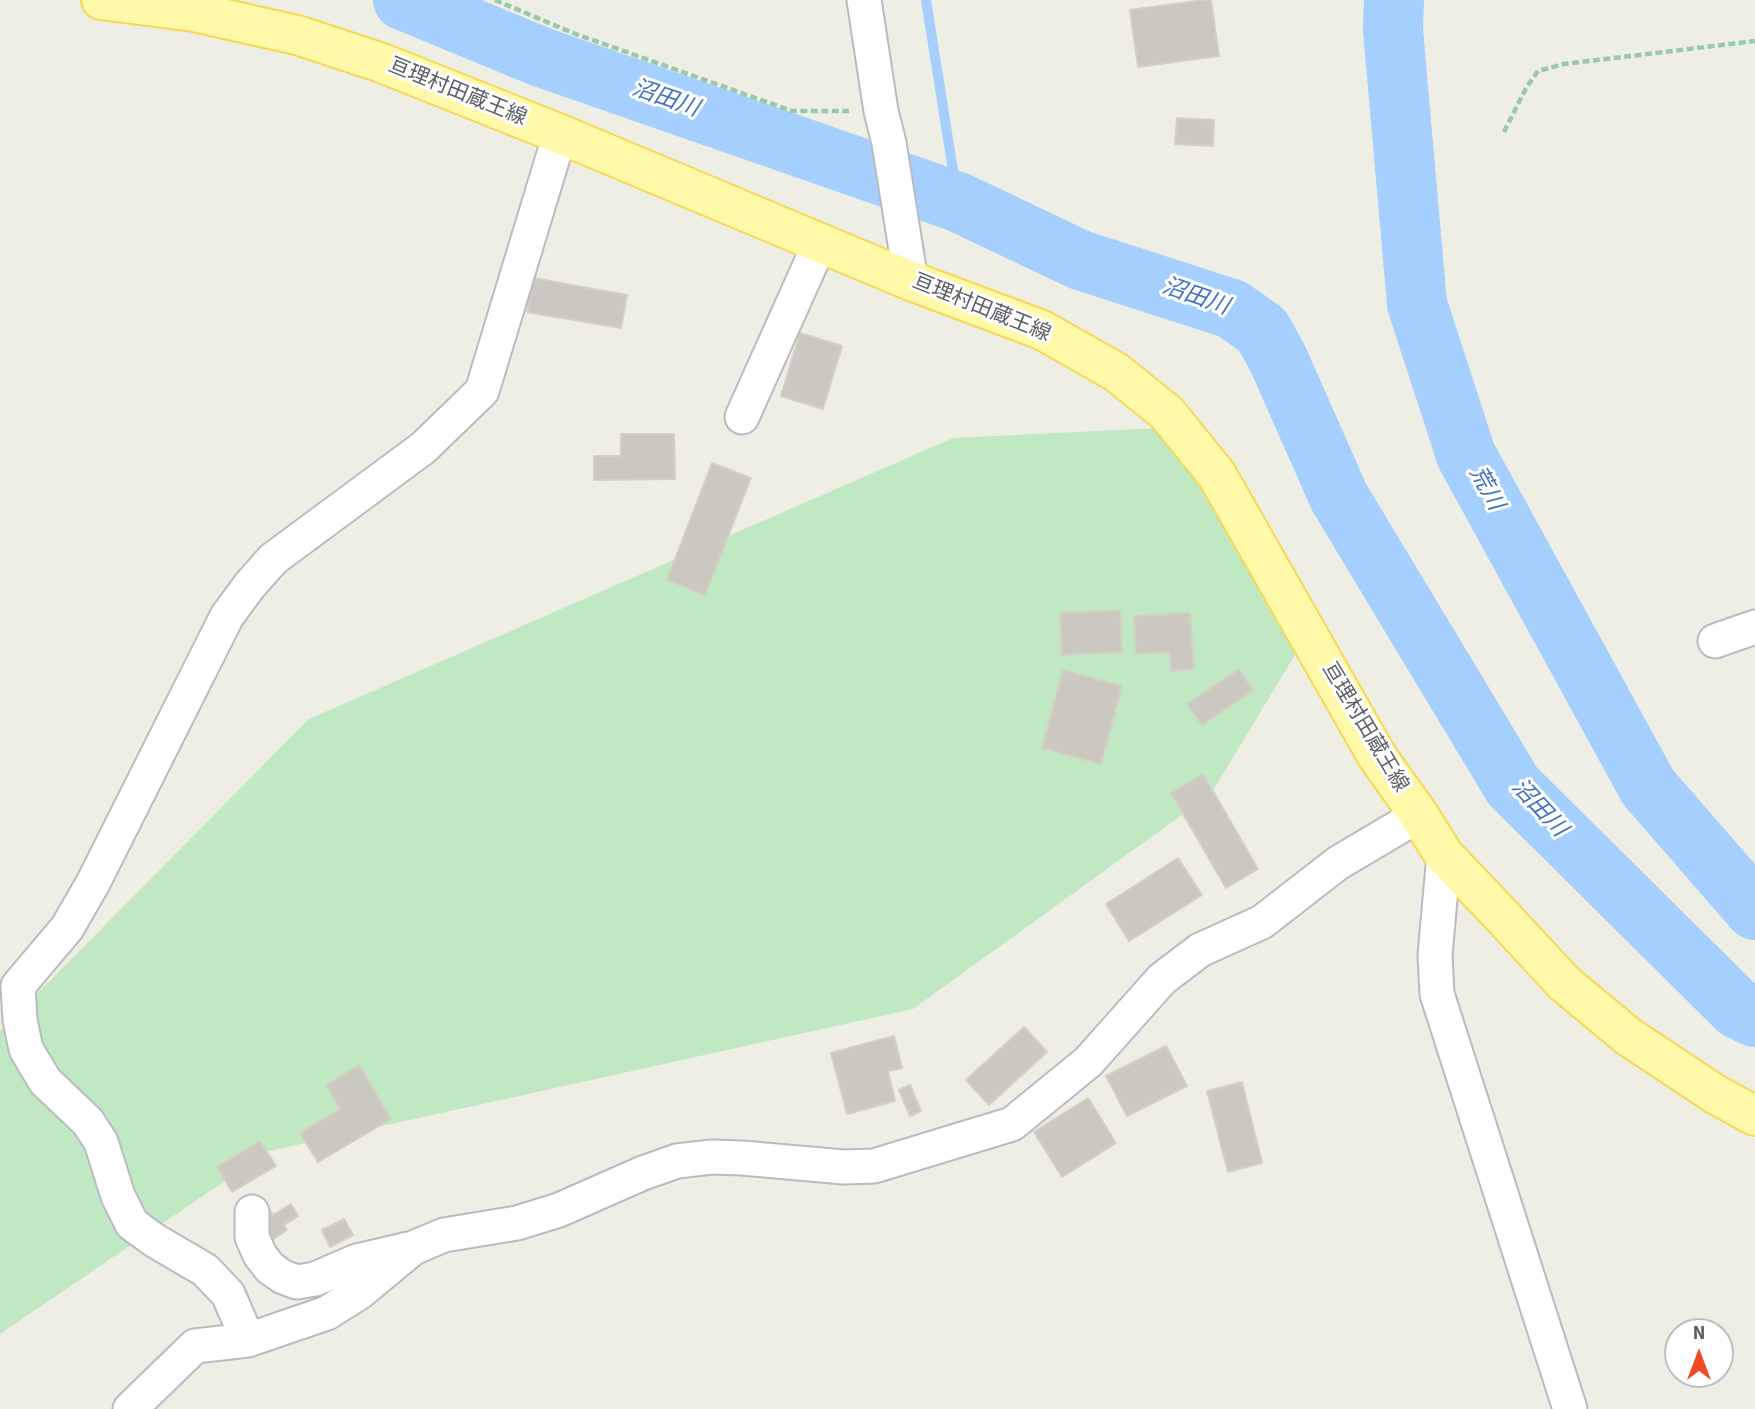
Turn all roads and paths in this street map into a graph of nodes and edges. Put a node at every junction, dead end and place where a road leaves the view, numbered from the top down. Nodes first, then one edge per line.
1 (101, 0) edge
2 (495, 0) edge
3 (864, 0) edge
4 (1755, 41) edge
5 (881, 111) junction
6 (1504, 132) dead end
7 (560, 134) junction
8 (820, 243) junction
9 (911, 281) junction
10 (742, 417) dead end
11 (1755, 628) edge
12 (1715, 640) dead end
13 (1419, 816) junction
14 (1444, 855) junction
15 (1755, 1116) edge
16 (252, 1212) dead end
17 (413, 1248) junction
18 (248, 1340) junction
19 (130, 1409) edge
20 (1570, 1409) edge

1 - 7 main road, 亘理村田蔵王線
2 - 5 path
3 - 5 street
4 - 6 path
5 - 9 street
7 - 8 main road, 亘理村田蔵王線
7 - 18 street
8 - 9 main road, 亘理村田蔵王線
8 - 10 street
9 - 13 main road, 亘理村田蔵王線
11 - 12 street
13 - 14 main road, 亘理村田蔵王線
13 - 17 street
14 - 15 main road, 亘理村田蔵王線
14 - 20 street
16 - 17 street
17 - 18 street
18 - 19 street

